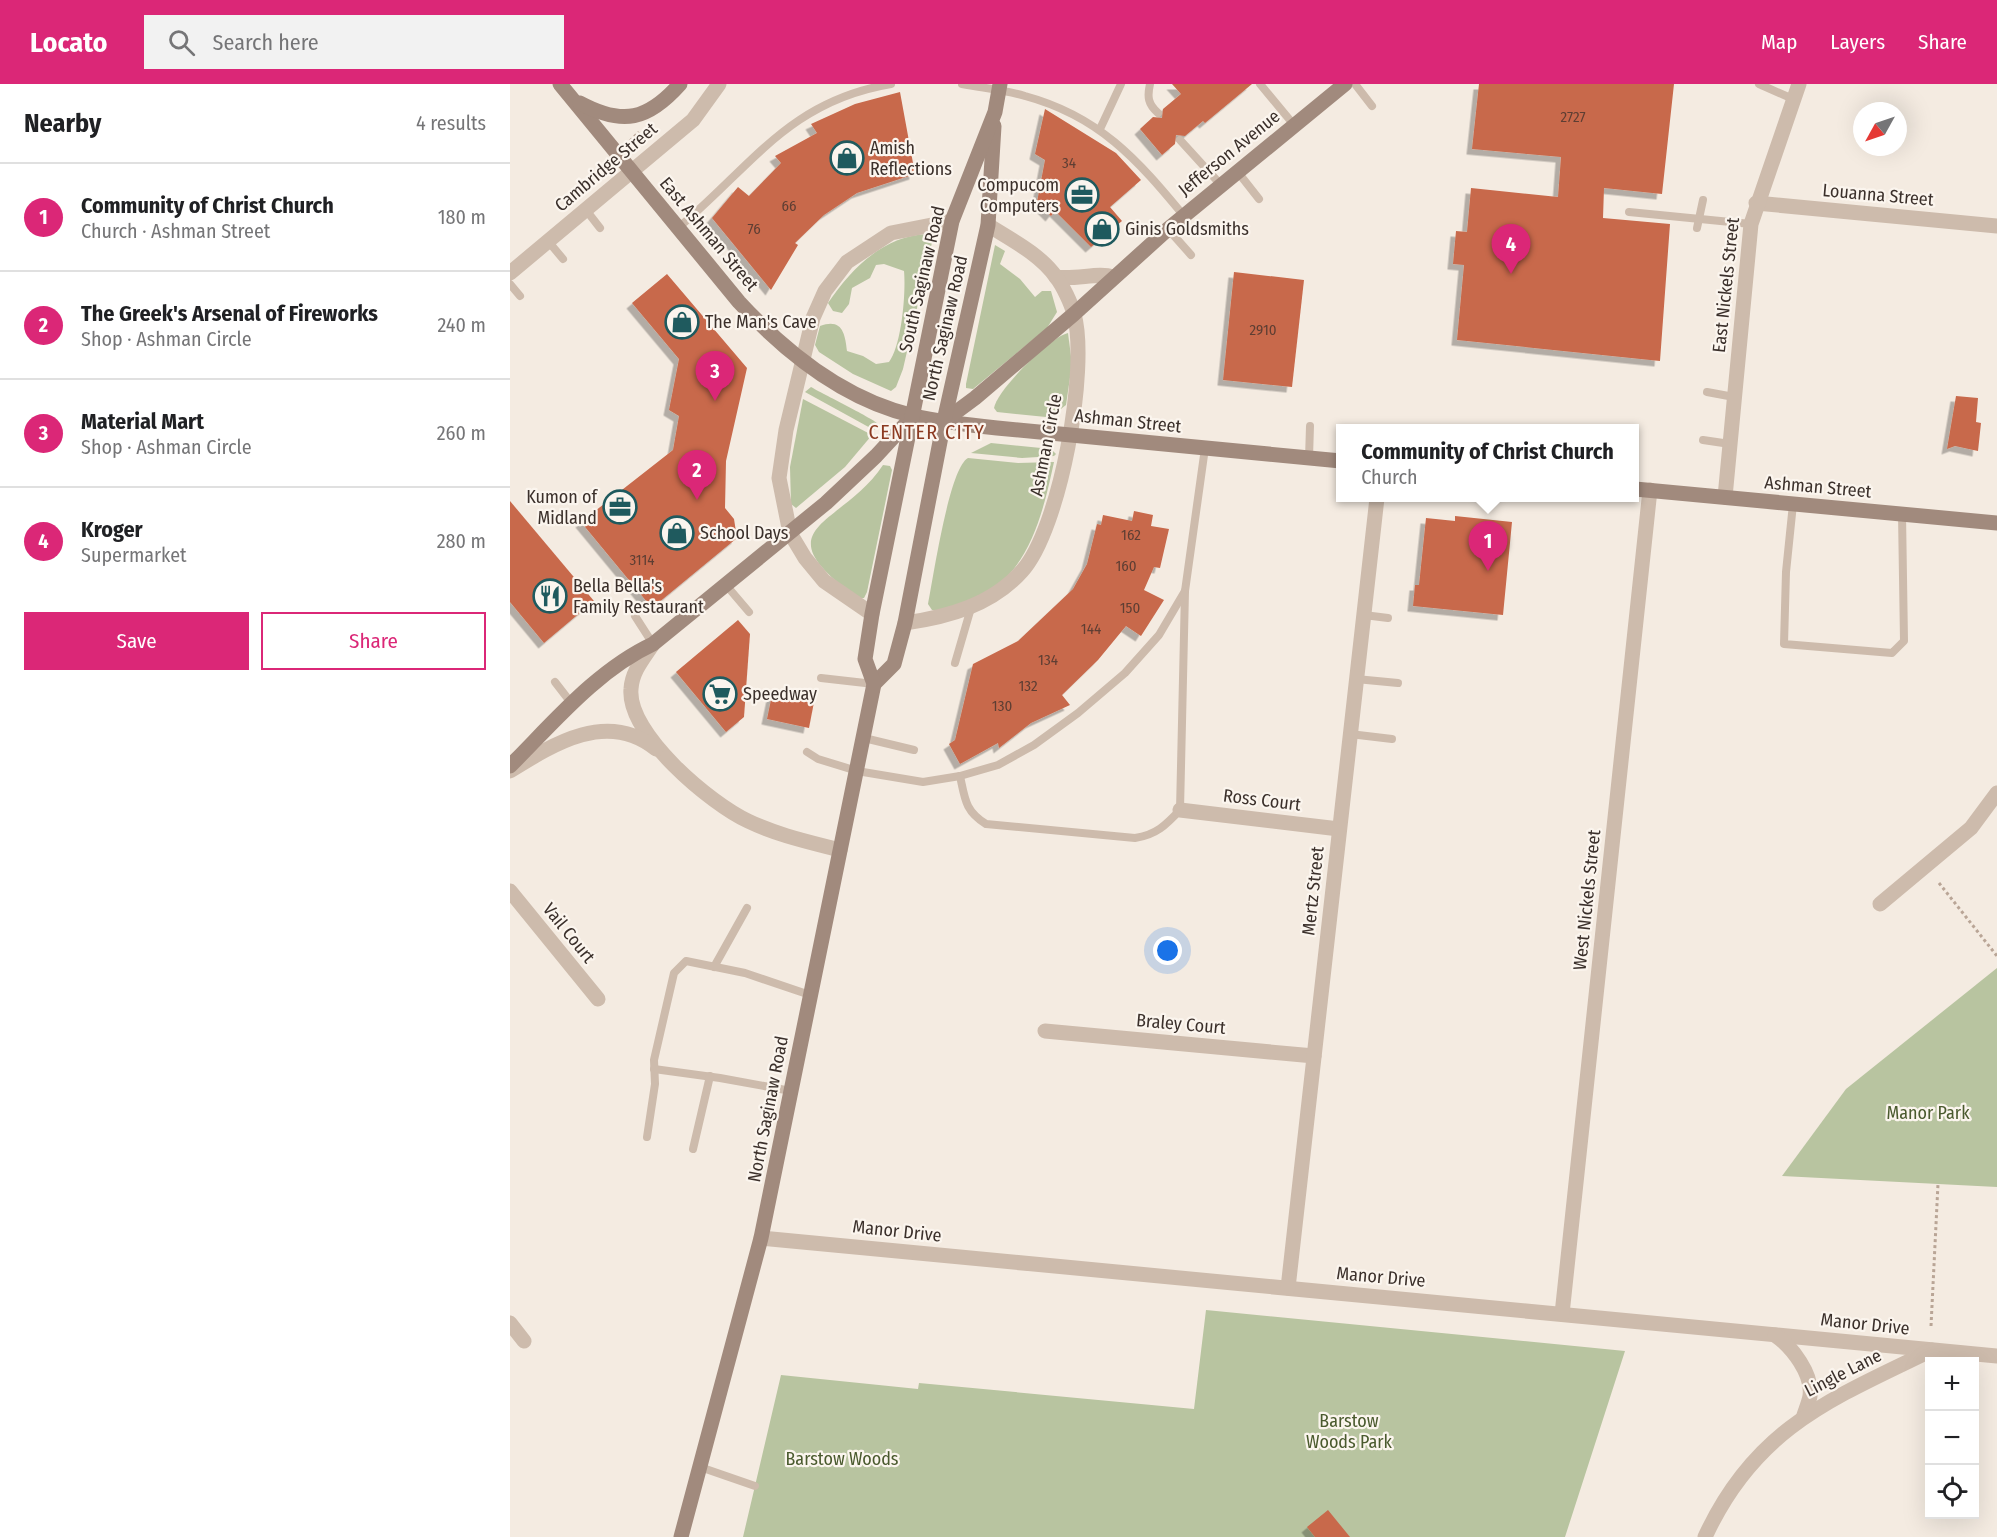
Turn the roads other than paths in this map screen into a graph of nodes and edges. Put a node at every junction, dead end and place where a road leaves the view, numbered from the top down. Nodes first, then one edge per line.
1 (560, 84) edge
2 (680, 84) edge
3 (719, 84) edge
4 (891, 84) edge
5 (962, 84) edge
6 (1121, 84) edge
7 (1150, 84) edge
8 (1260, 84) edge
9 (1345, 84) edge
10 (1355, 84) edge
11 (1762, 84) edge
12 (1799, 84) edge
13 (877, 85) edge
14 (999, 87) edge
15 (1793, 99) junction
16 (573, 100) junction
17 (1372, 106) dead end
18 (995, 112) junction
19 (1158, 113) dead end
20 (1294, 125) junction
21 (1100, 129) junction
22 (1180, 140) dead end
23 (632, 171) junction
24 (1238, 171) junction
25 (1221, 185) junction
26 (1259, 199) dead end
27 (1703, 200) dead end
28 (1756, 203) junction
29 (586, 210) junction
30 (1629, 212) dead end
31 (1184, 216) junction
32 (1699, 219) junction
33 (952, 221) junction
34 (1751, 224) junction
35 (988, 225) junction
36 (1997, 226) edge
37 (600, 228) dead end
38 (678, 228) junction
39 (1697, 228) dead end
40 (1168, 229) junction
41 (548, 241) junction
42 (1191, 255) dead end
43 (563, 259) dead end
44 (510, 273) edge
45 (1056, 277) junction
46 (1112, 277) junction
47 (510, 284) edge
48 (520, 296) dead end
49 (1074, 314) junction
50 (802, 361) junction
51 (1707, 392) dead end
52 (1734, 397) junction
53 (913, 416) junction
54 (944, 421) junction
55 (1310, 426) dead end
56 (1068, 435) junction
57 (1703, 440) dead end
58 (1730, 444) junction
59 (1205, 448) junction
60 (1309, 458) junction
61 (1336, 461) edge
62 (1643, 490) edge
63 (1725, 497) junction
64 (1377, 502) edge
65 (1793, 504) junction
66 (1902, 514) junction
67 (1997, 523) edge
68 (790, 533) junction
69 (726, 585) junction
70 (1185, 591) junction
71 (971, 608) junction
72 (749, 612) dead end
73 (872, 614) junction
74 (635, 615) dead end
75 (1364, 615) junction
76 (1388, 618) dead end
77 (905, 623) junction
78 (653, 644) junction
79 (955, 663) dead end
80 (821, 678) dead end
81 (1356, 679) junction
82 (555, 682) dead end
83 (1398, 683) dead end
84 (874, 684) junction
85 (572, 704) junction
86 (1350, 734) junction
87 (864, 738) junction
88 (1392, 739) dead end
89 (914, 750) dead end
90 (807, 752) dead end
91 (670, 760) junction
92 (510, 766) edge
93 (510, 771) edge
94 (857, 771) junction
95 (960, 776) junction
96 (1997, 793) edge
97 (1180, 810) junction
98 (1339, 829) junction
99 (840, 849) junction
100 (510, 891) edge
101 (1880, 904) dead end
102 (747, 908) dead end
103 (714, 967) junction
104 (810, 995) junction
105 (598, 999) dead end
106 (1045, 1031) dead end
107 (1314, 1056) junction
108 (654, 1069) junction
109 (710, 1076) junction
110 (791, 1091) junction
111 (647, 1137) dead end
112 (693, 1149) dead end
113 (761, 1238) junction
114 (1288, 1288) junction
115 (1562, 1314) junction
116 (510, 1323) edge
117 (1775, 1335) junction
118 (524, 1341) dead end
119 (1932, 1350) junction
120 (1997, 1356) edge
121 (1804, 1415) junction
122 (700, 1467) junction
123 (755, 1486) dead end
124 (681, 1537) edge
125 (1705, 1537) edge

1 - 16 street, East Ashman Street
2 - 16 street, Cambridge Street
3 - 23 street, Cambridge Street
4 - 13 lane
5 - 14 lane
6 - 21 lane
7 - 19 lane
8 - 20 lane
9 - 20 street, Jefferson Avenue
10 - 17 lane
11 - 15 lane
12 - 15 street, East Nickels Street
13 - 38 lane
14 - 18 street, South Saginaw Road
14 - 21 lane
15 - 28 street, East Nickels Street
16 - 23 street, East Ashman Street
18 - 33 street, South Saginaw Road
18 - 35 street, North Saginaw Road
20 - 24 street, Jefferson Avenue
21 - 31 lane
22 - 25 lane
23 - 29 street, Cambridge Street
23 - 38 street, East Ashman Street
24 - 25 street, Jefferson Avenue
24 - 26 lane
25 - 31 street, Jefferson Avenue
27 - 32 lane
28 - 34 street, East Nickels Street
28 - 36 street, Louanna Street
29 - 37 lane
29 - 41 street, Cambridge Street
30 - 32 lane
31 - 40 street, Jefferson Avenue
32 - 34 lane
32 - 39 lane
33 - 50 street
33 - 53 street, South Saginaw Road
34 - 52 street, East Nickels Street
35 - 45 street, Ashman Circle
35 - 54 street, North Saginaw Road
38 - 50 street, East Ashman Street
40 - 42 lane
40 - 46 street, Jefferson Avenue
41 - 43 lane
41 - 44 street, Cambridge Street
45 - 46 street
45 - 49 street, Ashman Circle
46 - 49 street, Jefferson Avenue
47 - 48 lane
49 - 54 street, Jefferson Avenue
49 - 56 street, Ashman Circle
50 - 53 street, East Ashman Street
50 - 68 street
51 - 52 lane
52 - 58 street, East Nickels Street
53 - 54 street, Ashman Street
53 - 68 street
53 - 73 street, North Saginaw Road
54 - 56 street, Ashman Street
54 - 77 street, North Saginaw Road
55 - 60 lane
56 - 59 street, Ashman Street
56 - 71 street, Ashman Circle
57 - 58 lane
58 - 63 street, East Nickels Street
59 - 60 street, Ashman Street
59 - 70 lane
60 - 61 street, Ashman Street
62 - 63 street, Ashman Street
62 - 115 street, West Nickels Street
63 - 65 street, Ashman Street
64 - 75 street, Mertz Street
65 - 66 street, Ashman Street
65 - 66 lane
66 - 67 street, Ashman Street
68 - 69 street
68 - 73 street
69 - 72 lane
69 - 78 street
70 - 95 lane
70 - 97 lane
71 - 77 street, Ashman Circle
71 - 79 lane
73 - 84 street, North Saginaw Road
74 - 78 lane
75 - 76 lane
75 - 81 street, Mertz Street
77 - 84 street, North Saginaw Road
78 - 85 street
78 - 91 street
80 - 84 lane
81 - 83 lane
81 - 86 street, Mertz Street
82 - 85 lane
84 - 87 street, North Saginaw Road
85 - 92 street
86 - 88 lane
86 - 98 street, Mertz Street
87 - 89 lane
87 - 94 street, North Saginaw Road
90 - 94 lane
91 - 93 street
91 - 99 street
94 - 95 lane
94 - 99 street, North Saginaw Road
95 - 97 lane
96 - 101 street
97 - 98 street, Ross Court
98 - 107 street, Mertz Street
99 - 104 street, North Saginaw Road
100 - 105 street, Vail Court
102 - 103 lane
103 - 104 lane
103 - 108 lane
104 - 110 street, North Saginaw Road
106 - 107 street, Braley Court
107 - 114 street, Mertz Street
108 - 109 lane
108 - 111 lane
109 - 110 lane
109 - 112 lane
110 - 113 street, North Saginaw Road
113 - 114 street, Manor Drive
113 - 122 street, North Saginaw Road
114 - 115 street, Manor Drive
115 - 117 street, Manor Drive
116 - 118 street
117 - 119 street, Manor Drive
117 - 121 street, Lingle Lane
119 - 120 street, Manor Drive
119 - 121 street, Lingle Lane
121 - 125 street, Lingle Lane
122 - 123 lane
122 - 124 street, North Saginaw Road

